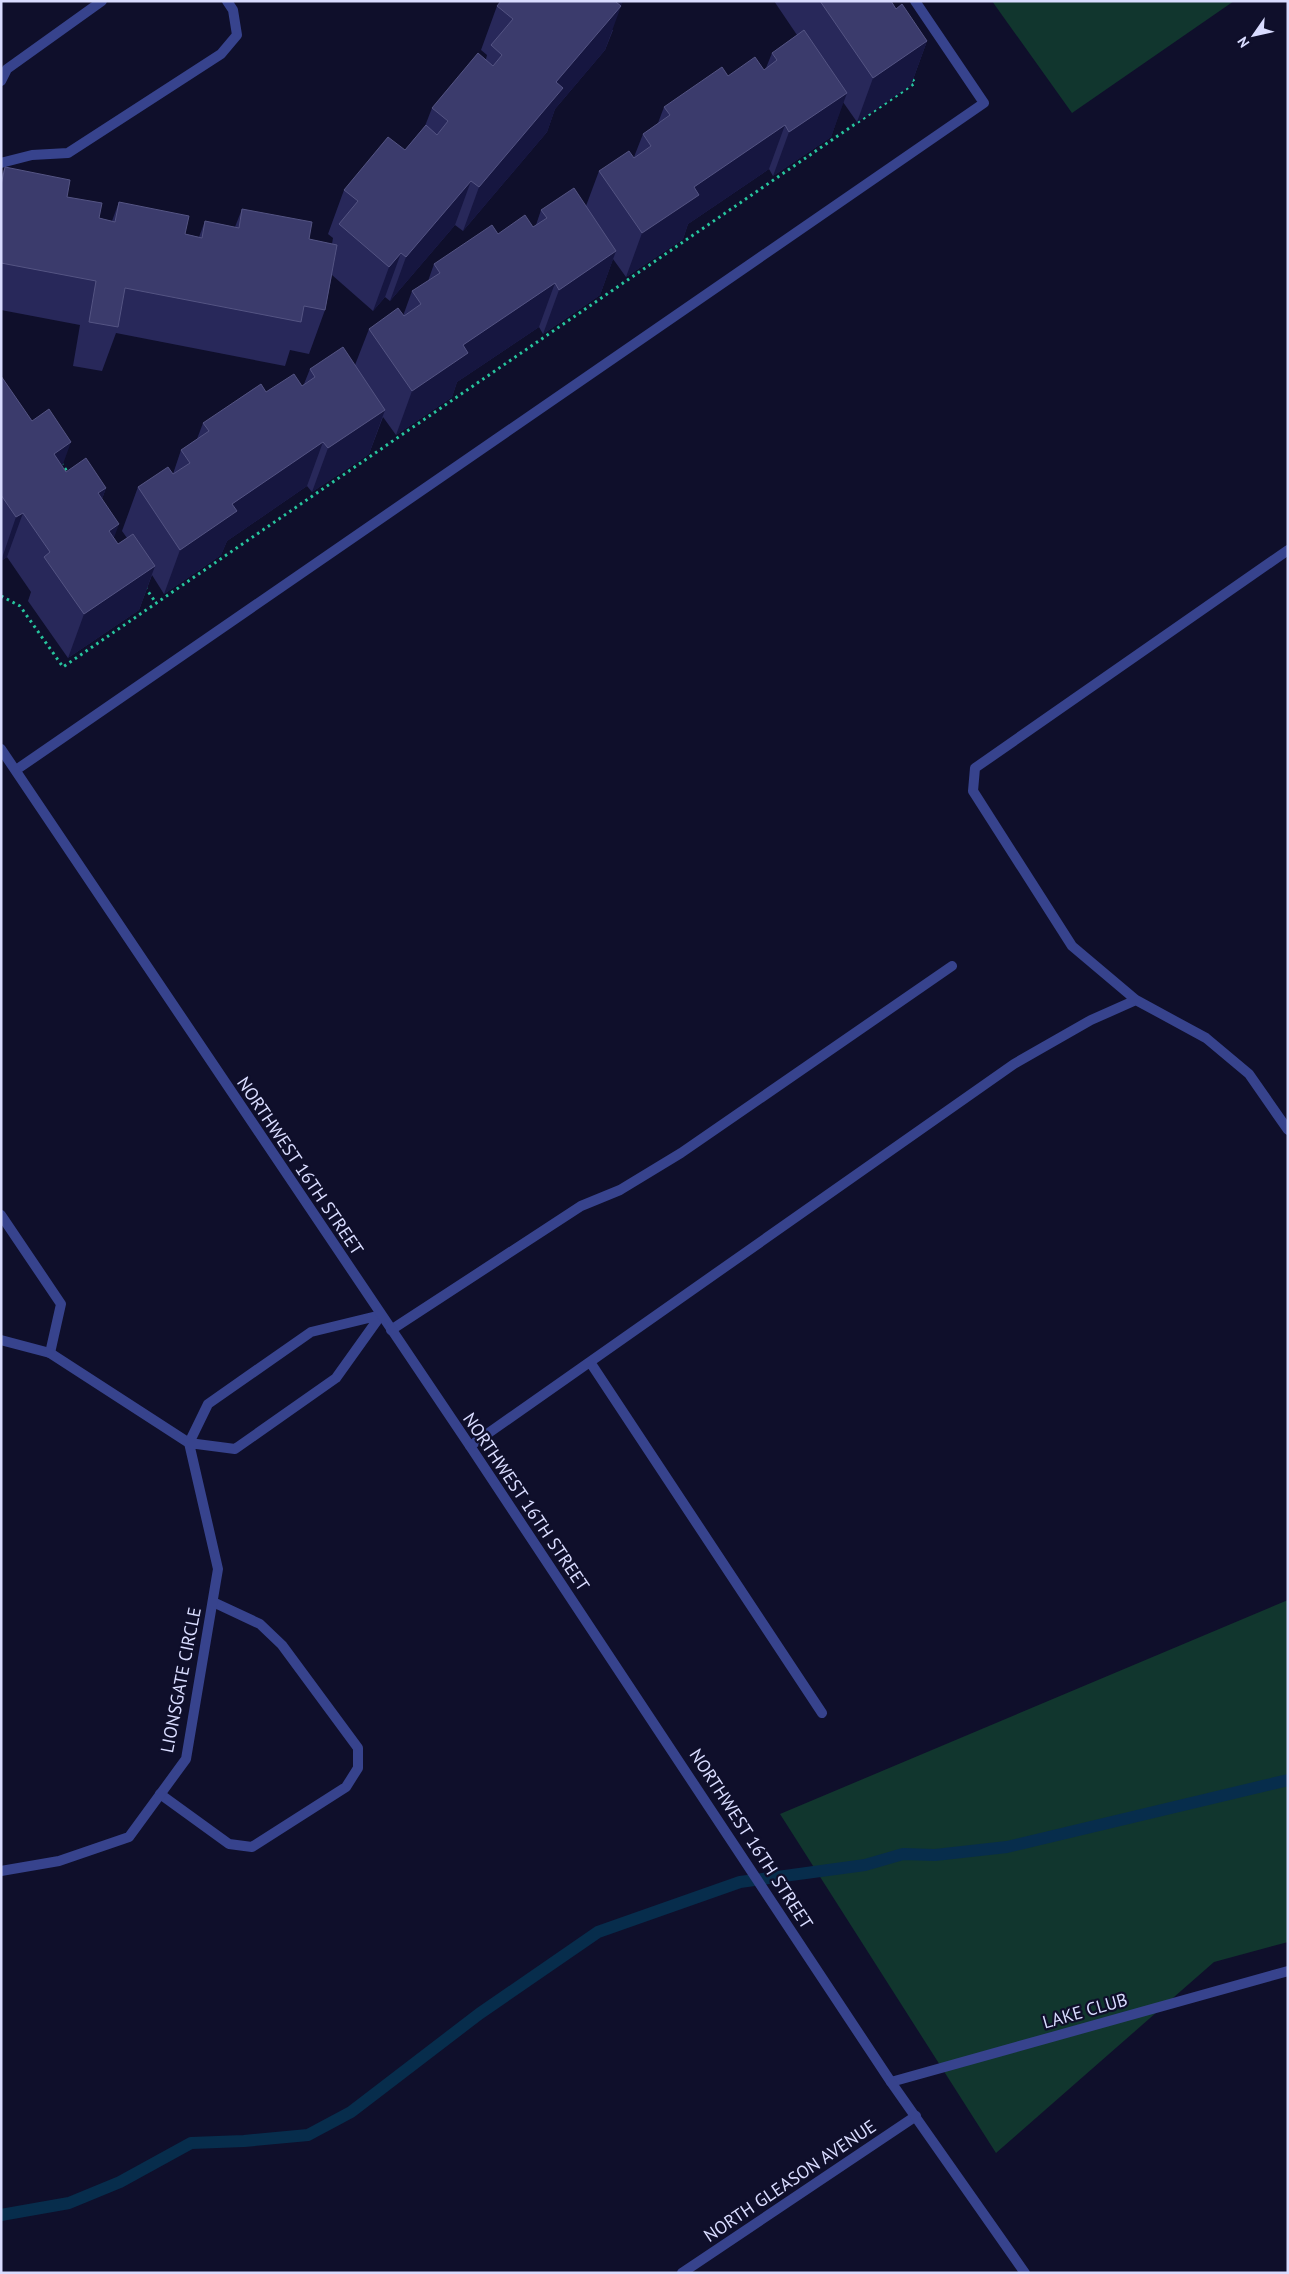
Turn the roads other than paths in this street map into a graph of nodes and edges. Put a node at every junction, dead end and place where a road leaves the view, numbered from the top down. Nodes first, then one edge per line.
1 (102, 1) edge
2 (227, 1) edge
3 (915, 1) edge
4 (1, 81) edge
5 (1, 163) edge
6 (1288, 550) edge
7 (1, 749) edge
8 (16, 770) junction
9 (952, 966) dead end
10 (1136, 1000) junction
11 (1288, 1130) edge
12 (1, 1215) edge
13 (381, 1314) junction
14 (391, 1330) junction
15 (1, 1340) edge
16 (50, 1353) junction
17 (590, 1362) junction
18 (189, 1443) junction
19 (470, 1446) junction
20 (213, 1602) junction
21 (822, 1713) dead end
22 (160, 1794) junction
23 (1, 1871) edge
24 (1288, 1971) edge
25 (891, 2082) junction
26 (916, 2116) junction
27 (682, 2273) edge
28 (1025, 2273) edge

1 - 4 street
2 - 5 street
3 - 8 street
6 - 10 street
7 - 8 street, NORTHWEST 16TH STREET
8 - 13 street, NORTHWEST 16TH STREET
9 - 14 street
10 - 11 street
10 - 17 street
12 - 16 street
13 - 14 street, NORTHWEST 16TH STREET
13 - 18 street
13 - 18 street
14 - 19 street, NORTHWEST 16TH STREET
15 - 16 street
16 - 18 street
17 - 19 street
17 - 21 street
18 - 20 street, LIONSGATE CIRCLE
19 - 25 street, NORTHWEST 16TH STREET
20 - 22 street, LIONSGATE CIRCLE
20 - 22 street
22 - 23 street, LIONSGATE CIRCLE
24 - 25 street, LAKE CLUB
25 - 26 street, NORTHWEST 16TH STREET
26 - 27 street, NORTH GLEASON AVENUE
26 - 28 street, NORTHWEST 16TH STREET

